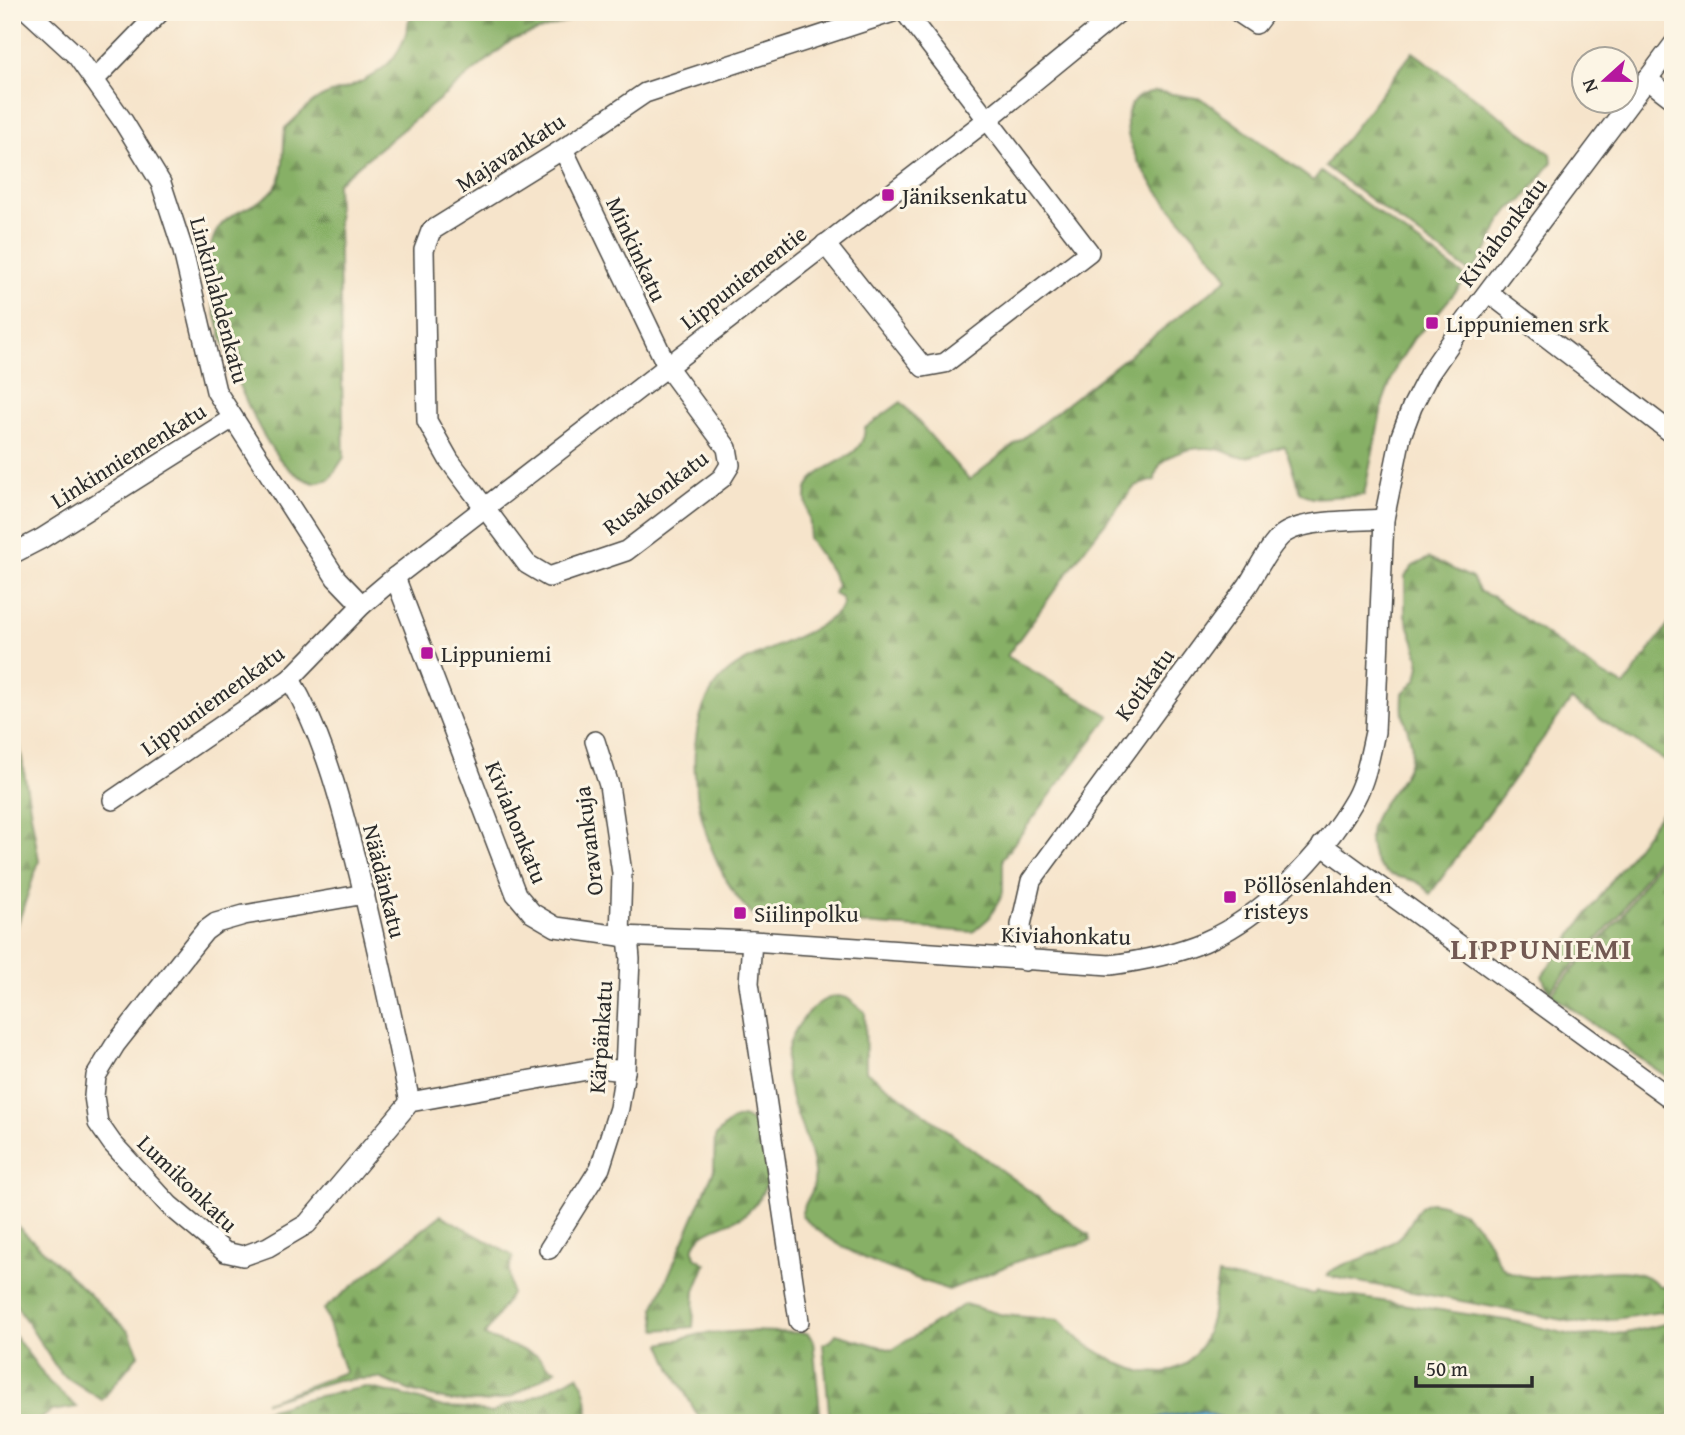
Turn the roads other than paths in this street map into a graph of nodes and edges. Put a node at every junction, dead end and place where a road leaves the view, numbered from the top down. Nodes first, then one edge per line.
1 (29, 12) edge
2 (160, 12) edge
3 (893, 12) edge
4 (905, 12) edge
5 (1119, 12) edge
6 (1238, 12) edge
7 (1265, 12) edge
8 (1673, 45) edge
9 (1647, 79) junction
10 (94, 80) junction
11 (1673, 99) edge
12 (988, 119) junction
13 (563, 149) junction
14 (825, 244) junction
15 (1489, 293) junction
16 (668, 368) junction
17 (233, 418) junction
18 (1673, 434) edge
19 (485, 509) junction
20 (1384, 519) junction
21 (12, 554) edge
22 (395, 578) junction
23 (362, 605) junction
24 (290, 679) junction
25 (595, 741) dead end
26 (113, 800) dead end
27 (1322, 845) junction
28 (365, 894) junction
29 (624, 936) junction
30 (752, 941) junction
31 (1025, 961) junction
32 (625, 1071) junction
33 (1673, 1100) edge
34 (410, 1102) junction
35 (549, 1249) dead end
36 (799, 1321) dead end

1 - 10 street, Linkinlahdenkatu
2 - 10 street
3 - 13 street, Majavankatu
4 - 12 street
5 - 12 street, Lippuniementie
6 - 7 street
8 - 9 street, Kiviahonkatu
9 - 11 street
9 - 15 street, Kiviahonkatu
10 - 17 street, Linkinlahdenkatu
12 - 14 street, Lippuniementie
12 - 14 street
13 - 16 street, Minkinkatu
13 - 19 street, Majavankatu
14 - 16 street, Lippuniementie
15 - 18 street
15 - 20 street, Kiviahonkatu
16 - 19 street, Lippuniementie
16 - 19 street, Rusakonkatu
17 - 21 street, Linkinniemenkatu
17 - 23 street, Linkinlahdenkatu
19 - 22 street, Lippuniementie
20 - 27 street, Kiviahonkatu
20 - 31 street, Kotikatu
22 - 23 street, Lippuniemenkatu
22 - 29 street, Kiviahonkatu
23 - 24 street, Lippuniemenkatu
24 - 26 street, Lippuniemenkatu
24 - 28 street, Näädänkatu
25 - 29 street, Oravankuja
27 - 31 street, Kiviahonkatu
27 - 33 street
28 - 34 street, Näädänkatu
28 - 34 street, Lumikonkatu
29 - 30 street, Kiviahonkatu
29 - 32 street, Kärpänkatu
30 - 31 street, Kiviahonkatu
30 - 36 street
32 - 34 street
32 - 35 street, Kärpänkatu

